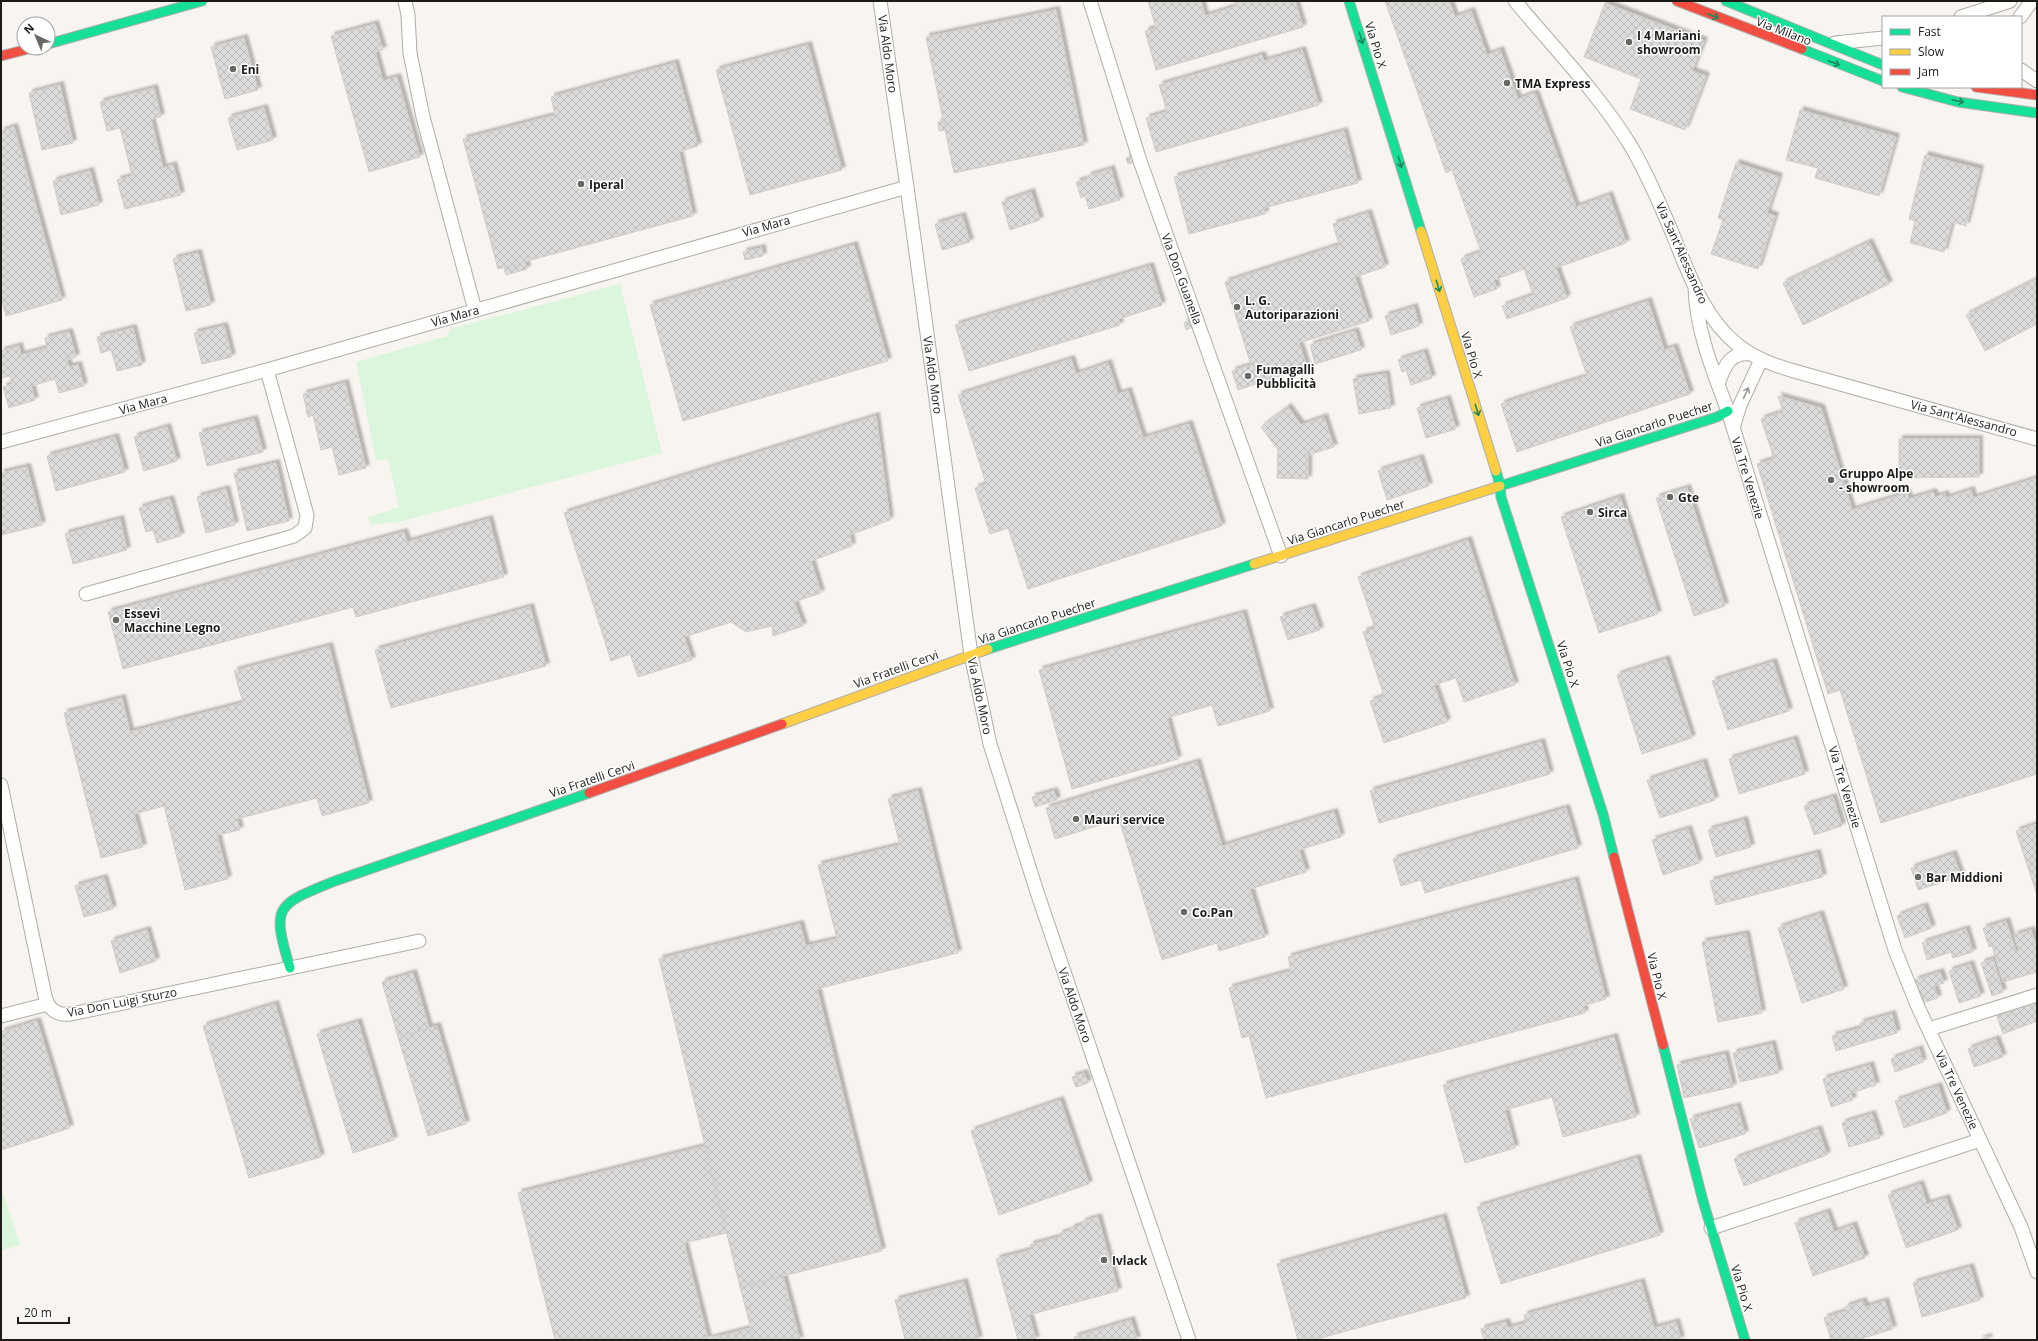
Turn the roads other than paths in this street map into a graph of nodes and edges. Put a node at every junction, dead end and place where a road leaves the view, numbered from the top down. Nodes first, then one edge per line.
1 (202, 1) edge
2 (405, 1) edge
3 (411, 1) edge
4 (880, 1) edge
5 (1090, 1) edge
6 (1349, 1) edge
7 (1515, 1) edge
8 (1677, 1) edge
9 (1726, 1) edge
10 (2010, 1) edge
11 (2032, 1) edge
12 (408, 15) junction
13 (1970, 16) edge
14 (2021, 16) edge
15 (1882, 38) edge
16 (56, 42) edge
17 (1829, 43) junction
18 (16, 52) edge
19 (1, 56) edge
20 (1882, 65) edge
21 (2022, 71) edge
22 (1882, 81) edge
23 (2037, 81) edge
24 (1906, 88) edge
25 (1983, 88) edge
26 (1920, 92) junction
27 (2037, 95) edge
28 (2037, 113) edge
29 (907, 187) junction
30 (1695, 287) junction
31 (475, 310) junction
32 (1756, 357) junction
33 (267, 370) junction
34 (1718, 384) junction
35 (1728, 411) junction
36 (1733, 428) junction
37 (2037, 438) edge
38 (1, 442) edge
39 (1500, 485) junction
40 (1281, 556) junction
41 (86, 594) dead end
42 (971, 655) junction
43 (1, 785) edge
44 (420, 941) dead end
45 (290, 968) junction
46 (2037, 995) edge
47 (48, 1004) junction
48 (1, 1016) edge
49 (1929, 1029) junction
50 (1980, 1140) junction
51 (1711, 1228) junction
52 (2037, 1272) edge
53 (1189, 1340) edge
54 (1745, 1340) edge

1 - 16 street
2 - 12 street
3 - 12 street
4 - 29 street, Via Aldo Moro
5 - 40 street, Via Don Guanella
6 -> 39 street, Via Pio X
7 - 30 street, Via Sant'Alessandro
8 -> 22 street, Via Milano
9 - 17 street, Via Milano
10 - 13 street
11 - 14 street
12 - 31 street
15 - 17 street
17 - 20 street, Via Milano
18 - 19 street
21 - 23 street
24 - 26 street
25 - 26 street
25 - 27 street
26 -> 28 street
29 - 31 street, Via Mara
29 - 42 street, Via Aldo Moro
30 - 32 street, Via Sant'Alessandro
30 - 34 street, Via Tre Venezie
31 - 33 street, Via Mara
32 - 34 street
36 -> 32 street
32 - 37 street, Via Sant'Alessandro
33 - 38 street, Via Mara
33 - 41 street
34 - 35 street, Via Tre Venezie
35 - 36 street, Via Tre Venezie
35 - 39 street, Via Giancarlo Puecher
36 - 49 street, Via Tre Venezie
39 - 40 street, Via Giancarlo Puecher
39 - 51 street, Via Pio X
40 - 42 street, Via Giancarlo Puecher
42 - 45 street, Via Fratelli Cervi
42 - 53 street, Via Aldo Moro
43 - 47 street
44 - 45 street, Via Don Luigi Sturzo
45 - 47 street, Via Don Luigi Sturzo
46 - 49 street
47 - 48 street
49 - 50 street, Via Tre Venezie
50 - 51 street
50 - 52 street, Via Tre Venezie
51 - 54 street, Via Pio X

